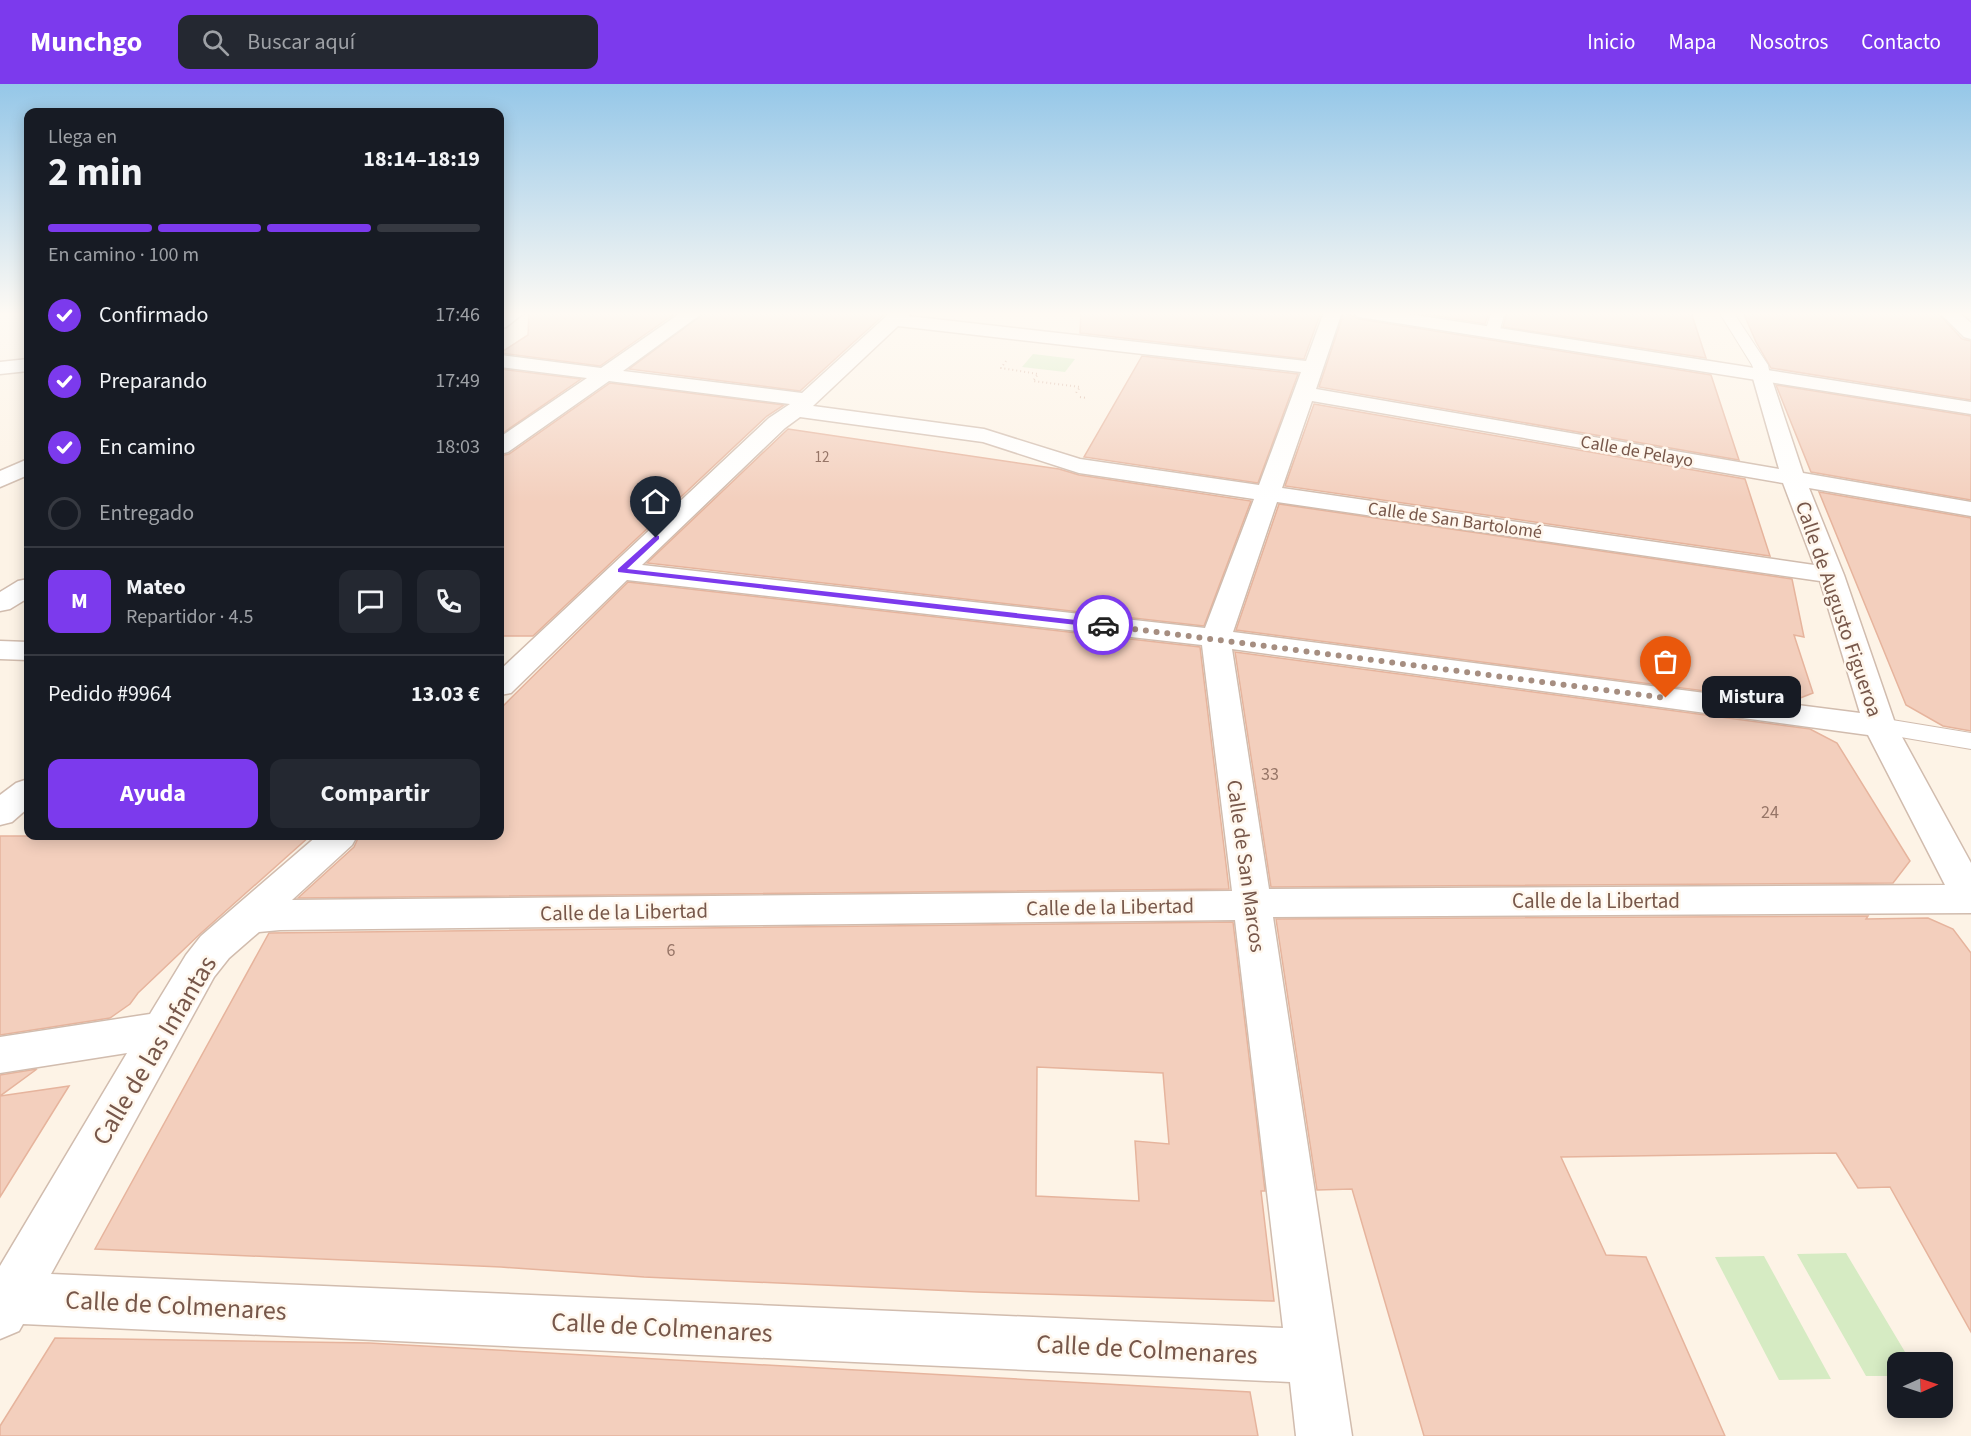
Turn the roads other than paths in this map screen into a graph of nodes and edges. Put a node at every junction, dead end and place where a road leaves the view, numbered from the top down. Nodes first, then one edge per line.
1 (604, 375) edge
2 (613, 375) edge
3 (834, 375) edge
4 (1311, 375) edge
5 (1762, 375) joint
6 (1304, 393) junction
7 (802, 405) junction
8 (1971, 408) edge
9 (504, 444) edge
10 (24, 468) edge
11 (1793, 478) junction
12 (0, 480) edge
13 (1267, 493) junction
14 (1971, 509) edge
15 (621, 570) junction
16 (1831, 575) junction
17 (24, 589) edge
18 (0, 603) edge
19 (1216, 638) junction
20 (0, 650) edge
21 (24, 651) edge
22 (504, 652) edge
23 (536, 652) junction
24 (504, 682) edge
25 (1880, 726) junction
26 (1971, 741) edge
27 (24, 794) edge
28 (0, 813) edge
29 (335, 840) edge
30 (1971, 899) edge
31 (1251, 904) junction
32 (249, 918) junction
33 (163, 1030) junction
34 (0, 1055) edge
35 (5, 1306) edge
36 (1313, 1356) junction
37 (1324, 1436) edge

1 - 9 street
2 - 7 street, Calle de San Bartolomé
3 - 7 street
4 - 6 street, Calle de San Marcos
5 - 8 street
5 - 11 street, Calle de Augusto Figueroa
6 - 11 street, Calle de Pelayo
6 - 13 street, Calle de San Marcos
7 - 13 street, Calle de San Bartolomé
7 - 15 street
10 - 12 street
11 - 14 street, Calle de Pelayo
11 - 16 street, Calle de Augusto Figueroa
13 - 16 street, Calle de San Bartolomé
13 - 19 street, Calle de San Marcos
15 - 19 street
15 - 23 street
16 - 25 street, Calle de Augusto Figueroa
17 - 18 street
19 - 25 street
19 - 31 street, Calle de San Marcos
20 - 21 street
22 - 23 street
23 - 24 street
25 - 26 street
25 - 30 street, Calle de Augusto Figueroa
27 - 28 street
29 - 32 street, Calle de las Infantas
30 - 31 street, Calle de la Libertad
31 - 32 street, Calle de la Libertad
31 - 36 street, Calle de San Marcos
32 - 33 street, Calle de las Infantas
33 - 34 street
33 - 35 street, Calle de las Infantas
35 - 36 street, Calle de Colmenares
36 - 37 street, Calle de San Marcos

